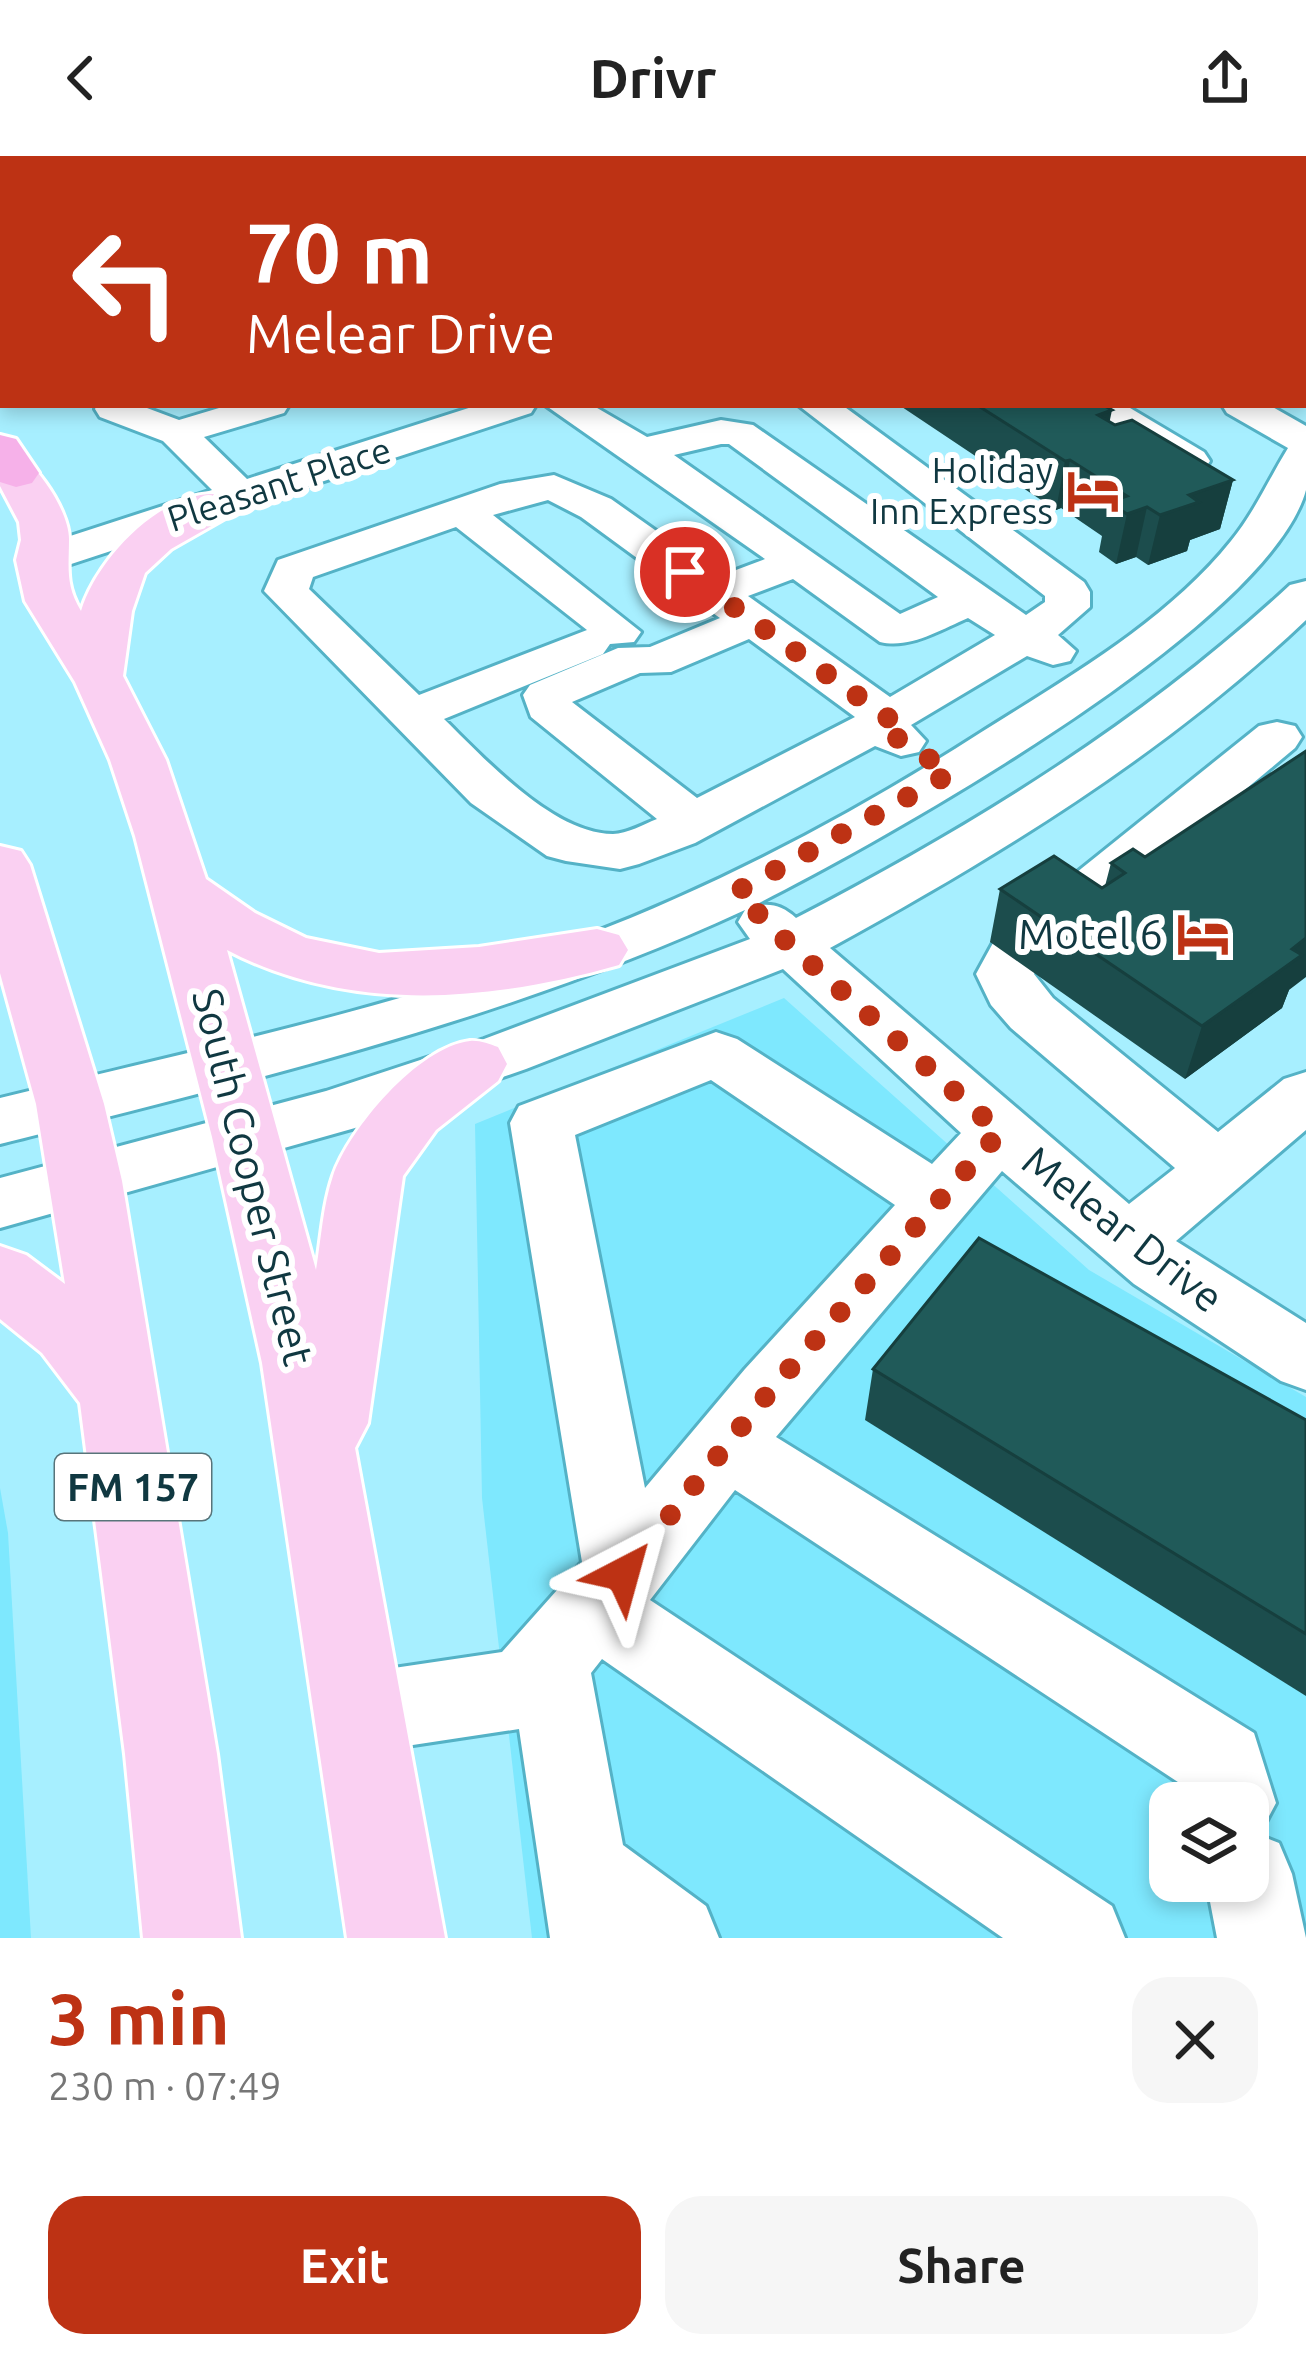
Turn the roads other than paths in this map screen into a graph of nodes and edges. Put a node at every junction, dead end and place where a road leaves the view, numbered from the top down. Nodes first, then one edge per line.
1 (115, 408) edge
2 (260, 408) edge
3 (508, 408) edge
4 (569, 408) edge
5 (821, 408) edge
6 (1103, 408) edge
7 (1246, 408) edge
8 (177, 433) junction
9 (1306, 446) edge
10 (641, 450) junction
11 (5, 459) edge
12 (1190, 461) edge
13 (227, 501) junction
14 (462, 511) junction
15 (20, 560) edge
16 (800, 561) junction
17 (714, 593) junction
18 (1306, 595) edge
19 (970, 600) junction
20 (753, 621) junction
21 (896, 632) junction
22 (1027, 636) junction
23 (636, 647) junction
24 (97, 676) junction
25 (956, 678) junction
26 (1097, 678) junction
27 (1184, 700) junction
28 (411, 715) junction
29 (883, 722) junction
30 (1292, 728) edge
31 (951, 773) junction
32 (1020, 814) junction
33 (694, 822) junction
34 (2, 880) edge
35 (179, 889) junction
36 (736, 892) junction
37 (790, 945) junction
38 (597, 950) junction
39 (474, 1064) junction
40 (226, 1065) junction
41 (1306, 1095) edge
42 (70, 1103) junction
43 (0, 1121) edge
44 (1000, 1132) junction
45 (247, 1137) junction
46 (1218, 1168) junction
47 (123, 1172) junction
48 (0, 1203) edge
49 (927, 1215) junction
50 (1129, 1242) junction
51 (976, 1264) edge
52 (0, 1276) edge
53 (1306, 1360) edge
54 (120, 1396) junction
55 (727, 1445) junction
56 (320, 1480) junction
57 (589, 1615) junction
58 (360, 1713) junction
59 (1228, 1782) edge
60 (1254, 1902) edge
61 (589, 1904) edge
62 (192, 1938) edge
63 (396, 1938) edge
64 (674, 1938) edge
65 (1080, 1938) edge
66 (1262, 1938) edge

1 - 8 street
2 - 8 street
3 - 13 street, Pleasant Place
4 - 10 street
5 - 22 street
6 - 12 street
7 - 9 street
8 - 13 street
9 - 26 street
10 - 16 street
10 - 19 street
11 - 15 main road, South Cooper Street
13 - 15 street, Pleasant Place
13 - 24 main road
14 - 17 street
14 - 23 street
14 - 28 street
15 - 24 main road, South Cooper Street
16 - 17 street
16 - 21 street
17 - 20 street
17 - 23 street
18 - 27 street
19 - 21 street
19 - 22 street
20 - 23 street
20 - 29 street
21 - 25 street
22 - 25 street
22 - 26 street
23 - 28 street
23 - 33 street
24 - 35 main road, South Cooper Street
25 - 29 street
26 - 31 street
26 - 32 street
27 - 30 street
27 - 32 street
28 - 33 street
29 - 31 street
29 - 33 street
30 - 46 street
31 - 36 street
32 - 37 street
34 - 42 main road, FM 157
35 - 38 main road
35 - 40 main road, South Cooper Street
36 - 37 street, Melear Drive
36 - 38 street
37 - 39 street
37 - 44 street, Melear Drive
38 - 40 street
39 - 45 street
39 - 56 main road
40 - 42 street
40 - 45 main road, South Cooper Street
41 - 46 street
42 - 43 street
42 - 47 main road, FM 157
44 - 49 street
44 - 50 street, Melear Drive
45 - 47 street
45 - 56 main road, South Cooper Street
46 - 50 street
47 - 48 street
47 - 54 main road, FM 157
49 - 51 street
49 - 55 street
49 - 57 street
50 - 53 street, Melear Drive
52 - 54 main road
54 - 62 main road, FM 157
55 - 57 street
55 - 59 street
56 - 58 main road, South Cooper Street
57 - 58 street
57 - 61 street
57 - 65 street
58 - 63 main road, South Cooper Street
60 - 66 street
61 - 64 street

